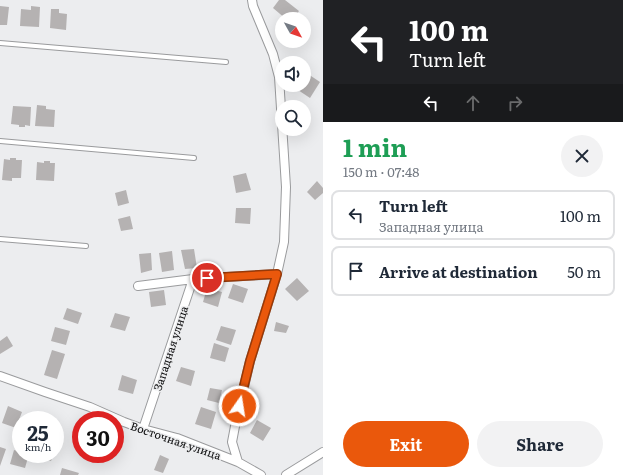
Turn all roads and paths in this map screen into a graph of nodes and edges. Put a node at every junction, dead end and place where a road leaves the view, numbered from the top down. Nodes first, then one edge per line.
1 (252, 0) edge
2 (0, 43) edge
3 (226, 62) dead end
4 (0, 141) edge
5 (194, 158) dead end
6 (0, 239) edge
7 (86, 246) dead end
8 (277, 274) junction
9 (193, 279) junction
10 (138, 286) dead end
11 (0, 376) edge
12 (143, 429) junction
13 (323, 452) edge
14 (238, 462) junction
15 (261, 475) edge
16 (286, 475) edge

1 - 8 street
2 - 3 lane
4 - 5 lane
6 - 7 lane
8 - 9 street
8 - 14 street
9 - 10 street
9 - 12 street, Западная улица
11 - 12 street, Восточная улица
12 - 14 street, Восточная улица
13 - 16 street
14 - 15 street, Восточная улица

